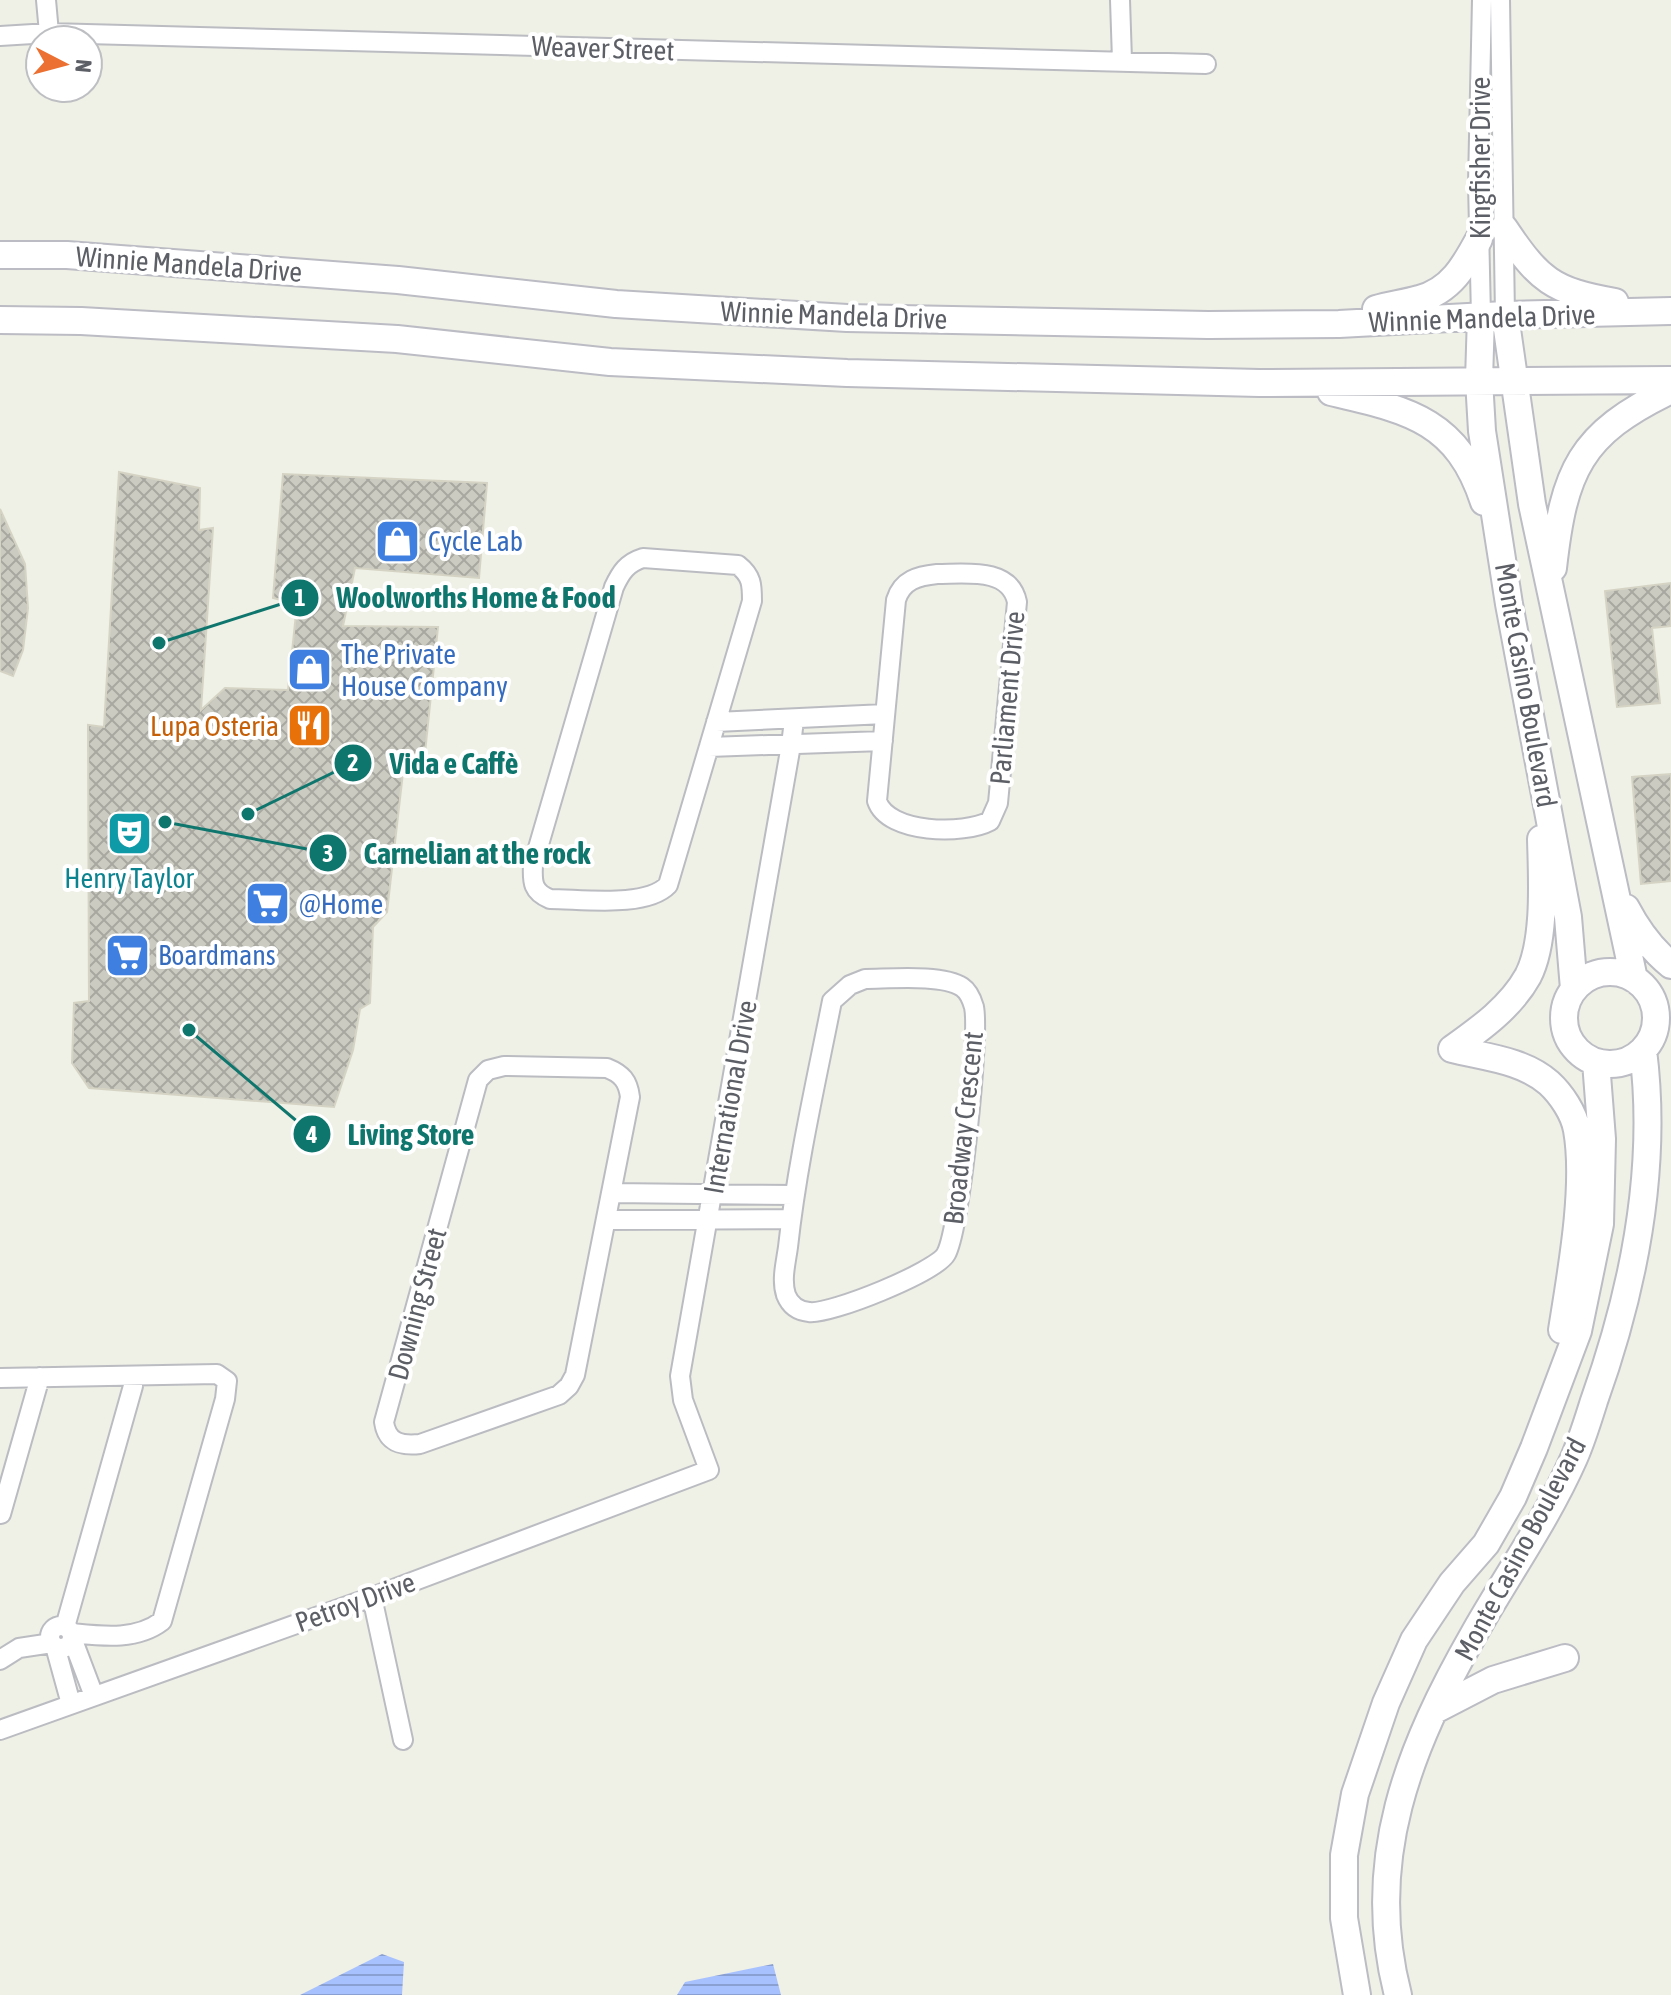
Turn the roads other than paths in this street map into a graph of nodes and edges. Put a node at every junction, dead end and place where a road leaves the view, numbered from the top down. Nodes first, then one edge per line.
1 (46, 0) edge
2 (1120, 0) edge
3 (1482, 0) edge
4 (1500, 0) edge
5 (48, 24) edge
6 (24, 35) edge
7 (104, 35) edge
8 (0, 36) edge
9 (1122, 60) junction
10 (1206, 64) dead end
11 (1480, 113) junction
12 (1501, 113) junction
13 (1503, 182) junction
14 (1478, 183) junction
15 (1504, 228) junction
16 (1479, 239) junction
17 (0, 255) edge
18 (1667, 311) edge
19 (1493, 315) junction
20 (0, 320) edge
21 (1339, 324) junction
22 (1479, 380) junction
23 (1512, 380) junction
24 (1671, 380) edge
25 (1259, 383) junction
26 (1671, 390) edge
27 (1502, 558) junction
28 (1551, 588) junction
29 (885, 714) junction
30 (794, 720) junction
31 (716, 722) junction
32 (883, 741) junction
33 (791, 745) junction
34 (709, 747) junction
35 (1541, 768) junction
36 (1608, 864) junction
37 (1671, 965) edge
38 (1634, 979) junction
39 (1574, 989) junction
40 (1643, 1050) junction
41 (1596, 1062) junction
42 (612, 1193) junction
43 (713, 1195) junction
44 (795, 1195) junction
45 (709, 1219) junction
46 (791, 1219) junction
47 (607, 1220) junction
48 (132, 1376) junction
49 (40, 1377) junction
50 (0, 1378) edge
51 (1552, 1398) junction
52 (709, 1470) joint
53 (1, 1514) edge
54 (372, 1597) junction
55 (63, 1637) junction
56 (1565, 1658) dead end
57 (0, 1660) edge
58 (94, 1696) junction
59 (71, 1704) junction
60 (1435, 1710) junction
61 (0, 1730) edge
62 (403, 1740) dead end
63 (1357, 1995) edge
64 (1398, 1995) edge

1 - 5 street
2 - 9 street
3 - 11 street, Kingfisher Drive
4 - 12 street, Kingfisher Drive
6 - 8 street, Weaver Street
7 - 9 street, Weaver Street
9 - 10 street, Weaver Street
11 - 12 street
11 - 14 street, Kingfisher Drive
12 - 13 street, Kingfisher Drive
13 - 14 street
13 - 15 street, Kingfisher Drive
14 - 16 street, Kingfisher Drive
15 - 18 street
15 - 19 street, Kingfisher Drive
16 - 19 street, Kingfisher Drive
16 - 21 street
17 - 21 street, Winnie Mandela Drive
18 - 19 street, Winnie Mandela Drive
19 - 21 street, Winnie Mandela Drive
19 - 22 street, Monte Casino Boulevard
19 - 23 street, Monte Casino Boulevard
20 - 25 street, Winnie Mandela Drive
22 - 23 street, Winnie Mandela Drive
22 - 25 street, Winnie Mandela Drive
22 - 27 street, Monte Casino Boulevard
23 - 24 street, Winnie Mandela Drive
23 - 28 street, Monte Casino Boulevard
25 - 27 street
26 - 28 street
27 - 35 street, Monte Casino Boulevard
28 - 36 street, Monte Casino Boulevard
29 - 30 street
29 - 32 street, Parliament Drive
29 - 32 street, Parliament Drive
30 - 31 street
30 - 33 street, International Drive
31 - 34 street
31 - 34 street
32 - 33 street
33 - 34 street
33 - 43 street, International Drive
35 - 39 street, Monte Casino Boulevard
35 - 51 street
36 - 37 street
36 - 38 street, Monte Casino Boulevard
38 - 39 street
38 - 40 street
39 - 41 street
40 - 41 street
40 - 60 street, Monte Casino Boulevard
41 - 51 street, Monte Casino Boulevard
42 - 43 street
42 - 47 street, Downing Street
42 - 47 street, Downing Street
43 - 44 street
43 - 45 street, International Drive
44 - 46 street, Broadway Crescent
44 - 46 street, Broadway Crescent
45 - 46 street
45 - 47 street
45 - 52 street, International Drive
48 - 49 street
48 - 55 street
48 - 55 street
49 - 50 street
49 - 53 street
51 - 63 street, Monte Casino Boulevard
52 - 54 street, Petroy Drive
54 - 58 street, Petroy Drive
54 - 62 street
55 - 57 street
55 - 58 street
55 - 59 street
56 - 60 street
58 - 59 street, Petroy Drive
59 - 61 street, Petroy Drive
60 - 64 street, Monte Casino Boulevard

